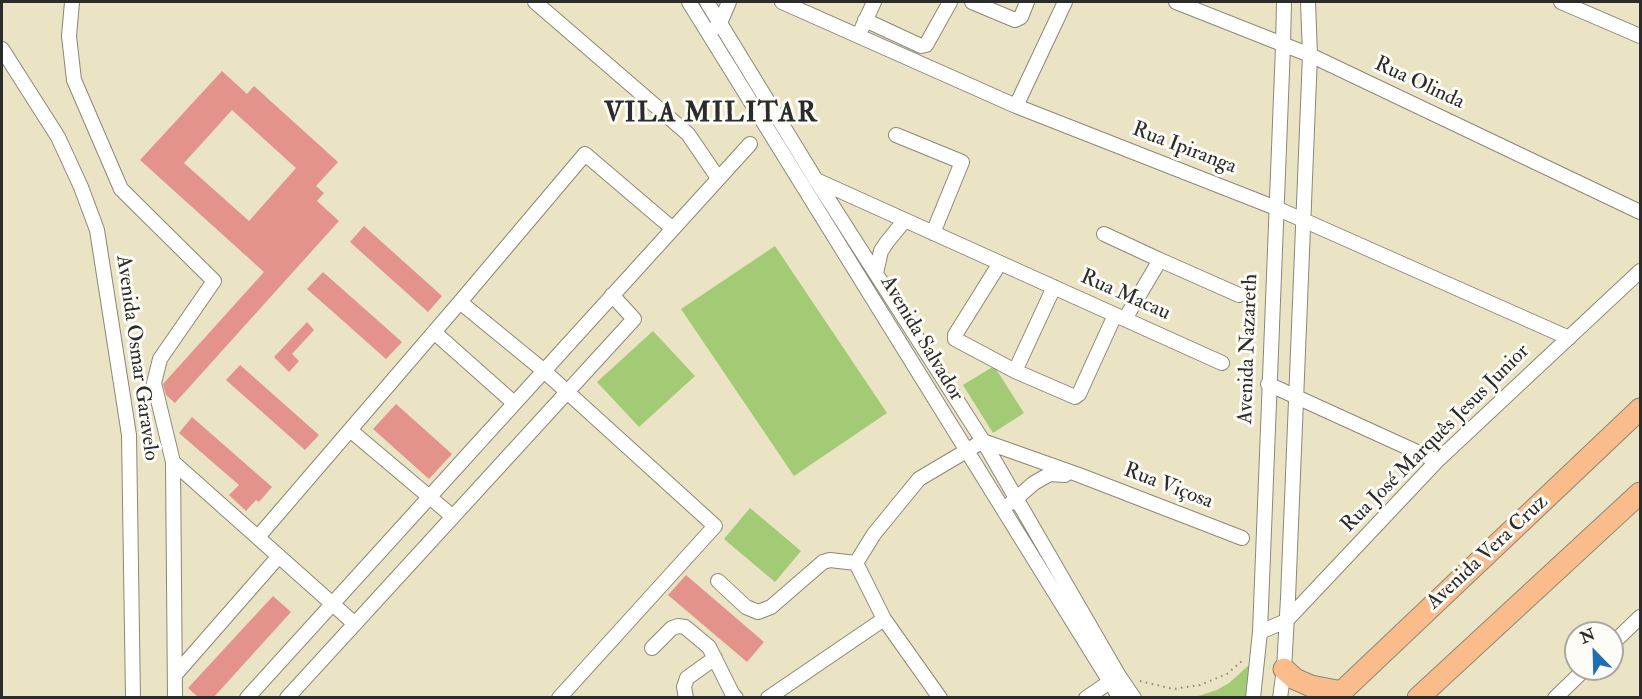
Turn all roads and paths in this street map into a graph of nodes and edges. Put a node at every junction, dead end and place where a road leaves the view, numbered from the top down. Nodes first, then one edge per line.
1 (72, 2) edge
2 (535, 2) edge
3 (689, 2) edge
4 (707, 2) edge
5 (729, 2) edge
6 (786, 2) edge
7 (874, 2) edge
8 (950, 2) edge
9 (972, 2) edge
10 (1027, 2) edge
11 (1065, 2) edge
12 (1176, 2) edge
13 (1284, 2) edge
14 (1308, 2) edge
15 (1561, 2) edge
16 (865, 20) junction
17 (720, 23) junction
18 (709, 34) junction
19 (858, 35) junction
20 (1641, 36) edge
21 (1283, 46) junction
22 (2, 49) edge
23 (1310, 55) junction
24 (1016, 106) junction
25 (896, 135) dead end
26 (750, 144) dead end
27 (794, 171) junction
28 (718, 178) junction
29 (816, 180) junction
30 (1276, 208) junction
31 (1641, 212) edge
32 (1302, 219) junction
33 (905, 220) junction
34 (673, 229) junction
35 (933, 233) junction
36 (1104, 234) dead end
37 (1160, 260) junction
38 (1000, 263) junction
39 (1641, 271) edge
40 (876, 273) junction
41 (1054, 287) junction
42 (612, 295) junction
43 (1239, 295) dead end
44 (460, 302) junction
45 (1120, 317) junction
46 (434, 332) junction
47 (1569, 338) junction
48 (1222, 363) joint
49 (543, 370) junction
50 (1015, 371) junction
51 (1268, 384) junction
52 (565, 391) junction
53 (1294, 396) junction
54 (514, 403) junction
55 (1641, 409) edge
56 (350, 430) junction
57 (983, 441) junction
58 (966, 452) junction
59 (1437, 461) junction
60 (172, 462) junction
61 (1079, 475) junction
62 (1641, 493) edge
63 (429, 497) junction
64 (1018, 499) junction
65 (1003, 508) junction
66 (452, 516) junction
67 (258, 537) junction
68 (1242, 538) dead end
69 (1262, 545) junction
70 (1289, 552) junction
71 (279, 556) junction
72 (856, 563) junction
73 (718, 581) dead end
74 (333, 602) junction
75 (1641, 617) edge
76 (884, 619) junction
77 (1286, 621) junction
78 (355, 624) junction
79 (1260, 632) junction
80 (1624, 633) edge
81 (1259, 647) junction
82 (652, 648) dead end
83 (715, 658) junction
84 (1284, 669) junction
85 (175, 675) junction
86 (1114, 679) junction
87 (1573, 681) edge
88 (1338, 695) edge
89 (731, 696) edge
90 (133, 698) edge
91 (175, 698) edge
92 (247, 698) edge
93 (287, 698) edge
94 (559, 698) edge
95 (686, 698) edge
96 (768, 698) edge
97 (940, 698) edge
98 (1086, 698) edge
99 (1119, 698) edge
100 (1134, 698) edge
101 (1253, 698) edge
102 (1280, 698) edge
103 (1418, 698) edge
104 (1555, 698) edge

1 - 60 street
2 - 28 street
3 - 18 street, Avenida Salvador
4 - 17 street, Avenida Salvador
5 - 17 street
6 - 19 street, Rua Ipiranga
7 - 16 street
8 - 16 street
9 - 10 street
11 - 24 street
12 - 21 street, Rua Olinda
13 - 21 street, Avenida Nazareth
14 - 23 street
15 - 20 street
16 - 19 street
17 - 18 street
17 - 29 street, Avenida Salvador
18 - 27 street, Avenida Salvador
19 - 24 street, Rua Ipiranga
21 - 23 street, Rua Olinda
21 - 30 street, Avenida Nazareth
22 - 90 street, Avenida Osmar Garavelo
23 - 31 street, Rua Olinda
23 - 32 street
24 - 30 street, Rua Ipiranga
25 - 35 street
26 - 28 street
27 - 29 street, Rua Macau
27 - 58 street, Avenida Salvador
28 - 34 street
29 - 33 street, Rua Macau
29 - 40 street, Avenida Salvador
30 - 32 street, Rua Ipiranga
30 - 51 street, Avenida Nazareth
32 - 47 street, Rua Ipiranga
32 - 53 street
33 - 35 street, Rua Macau
33 - 40 street
34 - 42 street
34 - 44 street
35 - 38 street, Rua Macau
36 - 37 street
37 - 43 street
37 - 45 street
38 - 41 street, Rua Macau
38 - 50 street
39 - 47 street, Rua José Marquês Jesus Junior
40 - 57 street, Avenida Salvador
41 - 45 street, Rua Macau
41 - 50 street
42 - 49 street
42 - 52 street
44 - 46 street
44 - 49 street
45 - 48 street, Rua Macau
45 - 50 street
46 - 54 street
46 - 56 street
47 - 59 street, Rua José Marquês Jesus Junior
48 - 51 path
49 - 52 street
49 - 54 street
51 - 53 street
51 - 69 street, Avenida Nazareth
52 - 66 street
52 - 94 street
53 - 59 street
53 - 70 street
54 - 63 street
55 - 88 highway, Avenida Vera Cruz
56 - 63 street
56 - 67 street
57 - 58 street
57 - 61 street, Rua Viçosa
57 - 64 street, Avenida Salvador
58 - 65 street, Avenida Salvador
58 - 72 street
59 - 77 street, Rua José Marquês Jesus Junior
60 - 67 street
60 - 85 street
61 - 64 street, Rua Viçosa
61 - 68 street, Rua Viçosa
62 - 103 highway
63 - 66 street
63 - 74 street
64 - 65 street, Rua Viçosa
64 - 86 street, Avenida Salvador
65 - 86 street, Avenida Salvador
66 - 78 street
67 - 71 street
69 - 70 street
69 - 79 street, Avenida Nazareth
70 - 77 street
71 - 74 street
71 - 85 street
72 - 73 street
72 - 76 street
74 - 78 street
74 - 92 street
75 - 80 street
76 - 96 street
76 - 97 street
77 - 79 street, Rua José Marquês Jesus Junior
77 - 84 street
78 - 93 street
79 - 81 street, Avenida Nazareth
81 - 86 path
81 - 101 street, Avenida Nazareth
82 - 83 street
83 - 89 street
83 - 95 street
84 - 88 highway
84 - 102 street
85 - 91 street
86 - 98 street
86 - 99 street, Avenida Salvador
86 - 100 street, Avenida Salvador
87 - 104 street

